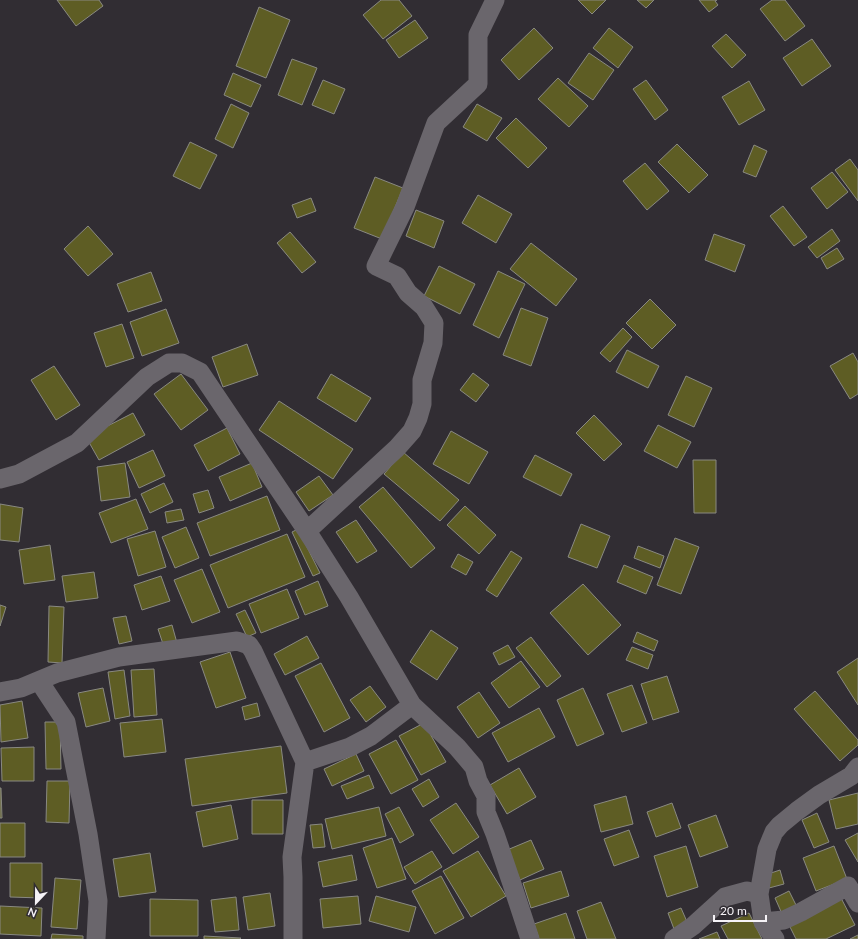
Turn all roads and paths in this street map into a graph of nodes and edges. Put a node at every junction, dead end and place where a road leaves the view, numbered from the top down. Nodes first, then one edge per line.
1 (495, 0) edge
2 (0, 479) edge
3 (307, 531) junction
4 (39, 681) junction
5 (0, 692) edge
6 (412, 705) junction
7 (305, 762) junction
8 (858, 767) edge
9 (759, 894) junction
10 (858, 903) edge
11 (764, 922) junction
12 (96, 939) edge
13 (293, 939) edge
14 (530, 939) edge
15 (674, 939) edge
16 (775, 939) edge

1 - 3 street
2 - 3 street
3 - 6 street
4 - 5 street
4 - 7 street
4 - 12 street
6 - 7 street
6 - 14 street
7 - 13 street
8 - 9 street
9 - 11 street
9 - 15 street
10 - 11 street
11 - 16 street

